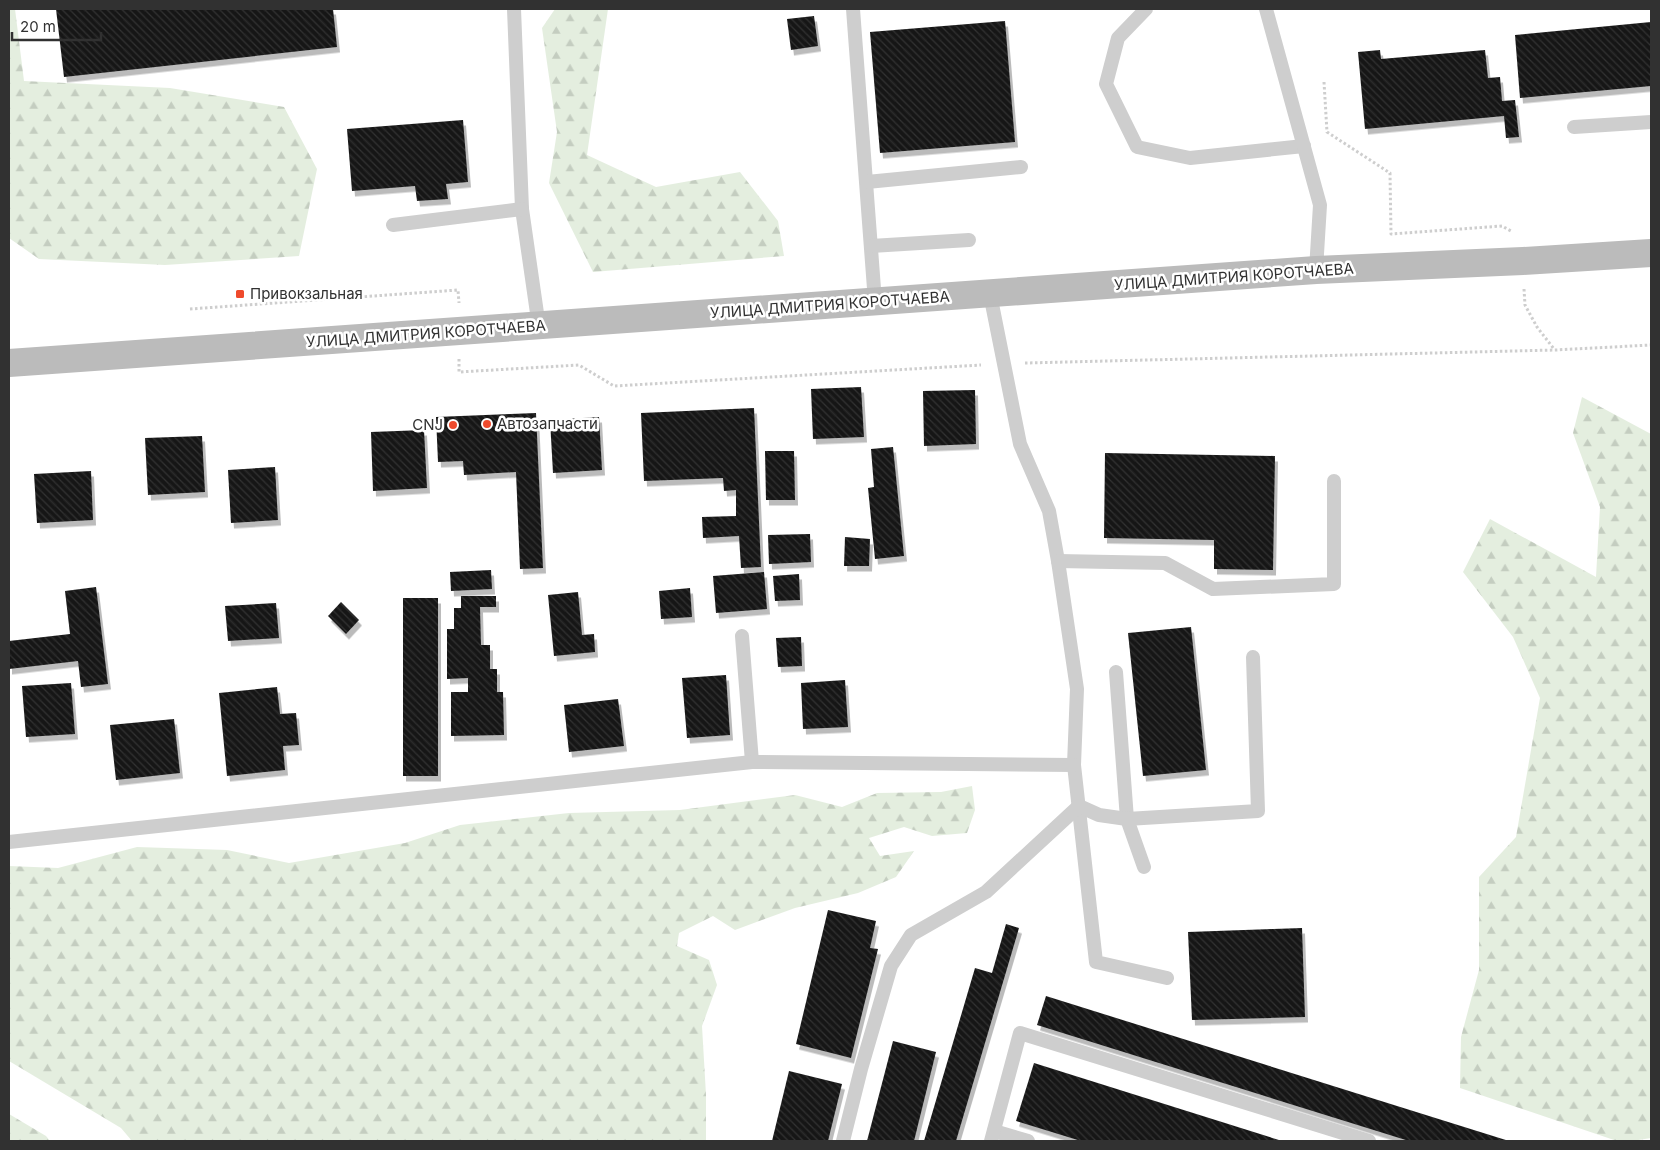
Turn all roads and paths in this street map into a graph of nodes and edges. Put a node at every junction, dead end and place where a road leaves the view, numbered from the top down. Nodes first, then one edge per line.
1 (514, 9) edge
2 (853, 9) edge
3 (1146, 9) edge
4 (1266, 9) edge
5 (1324, 82) dead end
6 (1651, 122) edge
7 (1574, 127) dead end
8 (1304, 146) junction
9 (1021, 167) dead end
10 (866, 182) junction
11 (522, 209) junction
12 (393, 224) dead end
13 (969, 240) dead end
14 (871, 246) junction
15 (1651, 253) edge
16 (1523, 261) junction
17 (1316, 270) junction
18 (990, 294) junction
19 (875, 302) junction
20 (190, 309) dead end
21 (539, 327) junction
22 (460, 332) junction
23 (1651, 345) edge
24 (1555, 350) junction
25 (9, 363) edge
26 (1004, 363) junction
27 (1334, 481) dead end
28 (1058, 561) junction
29 (742, 636) dead end
30 (1253, 657) dead end
31 (1116, 672) dead end
32 (752, 762) junction
33 (1074, 765) junction
34 (1079, 806) junction
35 (1127, 819) junction
36 (9, 842) edge
37 (1144, 868) dead end
38 (1167, 978) dead end
39 (992, 1136) edge
40 (843, 1141) edge
41 (1028, 1141) edge
42 (1369, 1141) edge

1 - 11 lane
2 - 10 lane
3 - 8 lane
4 - 8 lane
5 - 16 path
6 - 7 lane
8 - 17 lane
9 - 10 lane
10 - 14 lane
11 - 12 lane
11 - 21 lane
13 - 14 lane
14 - 19 lane
15 - 16 street, УЛИЦА ДМИТРИЯ КОРОТЧАЕВА
16 - 17 street, УЛИЦА ДМИТРИЯ КОРОТЧАЕВА
16 - 24 path
17 - 18 street, УЛИЦА ДМИТРИЯ КОРОТЧАЕВА
18 - 19 street, УЛИЦА ДМИТРИЯ КОРОТЧАЕВА
18 - 26 lane
19 - 21 street, УЛИЦА ДМИТРИЯ КОРОТЧАЕВА
20 - 22 path
21 - 22 street, УЛИЦА ДМИТРИЯ КОРОТЧАЕВА
22 - 25 street, УЛИЦА ДМИТРИЯ КОРОТЧАЕВА
22 - 26 path
23 - 24 path
24 - 26 path
26 - 28 lane
27 - 28 lane
28 - 33 lane
29 - 32 lane
30 - 35 lane
31 - 35 lane
32 - 33 lane
32 - 36 lane
33 - 34 lane
34 - 35 lane
34 - 38 lane
34 - 40 lane
35 - 37 lane
39 - 41 lane
39 - 42 lane

